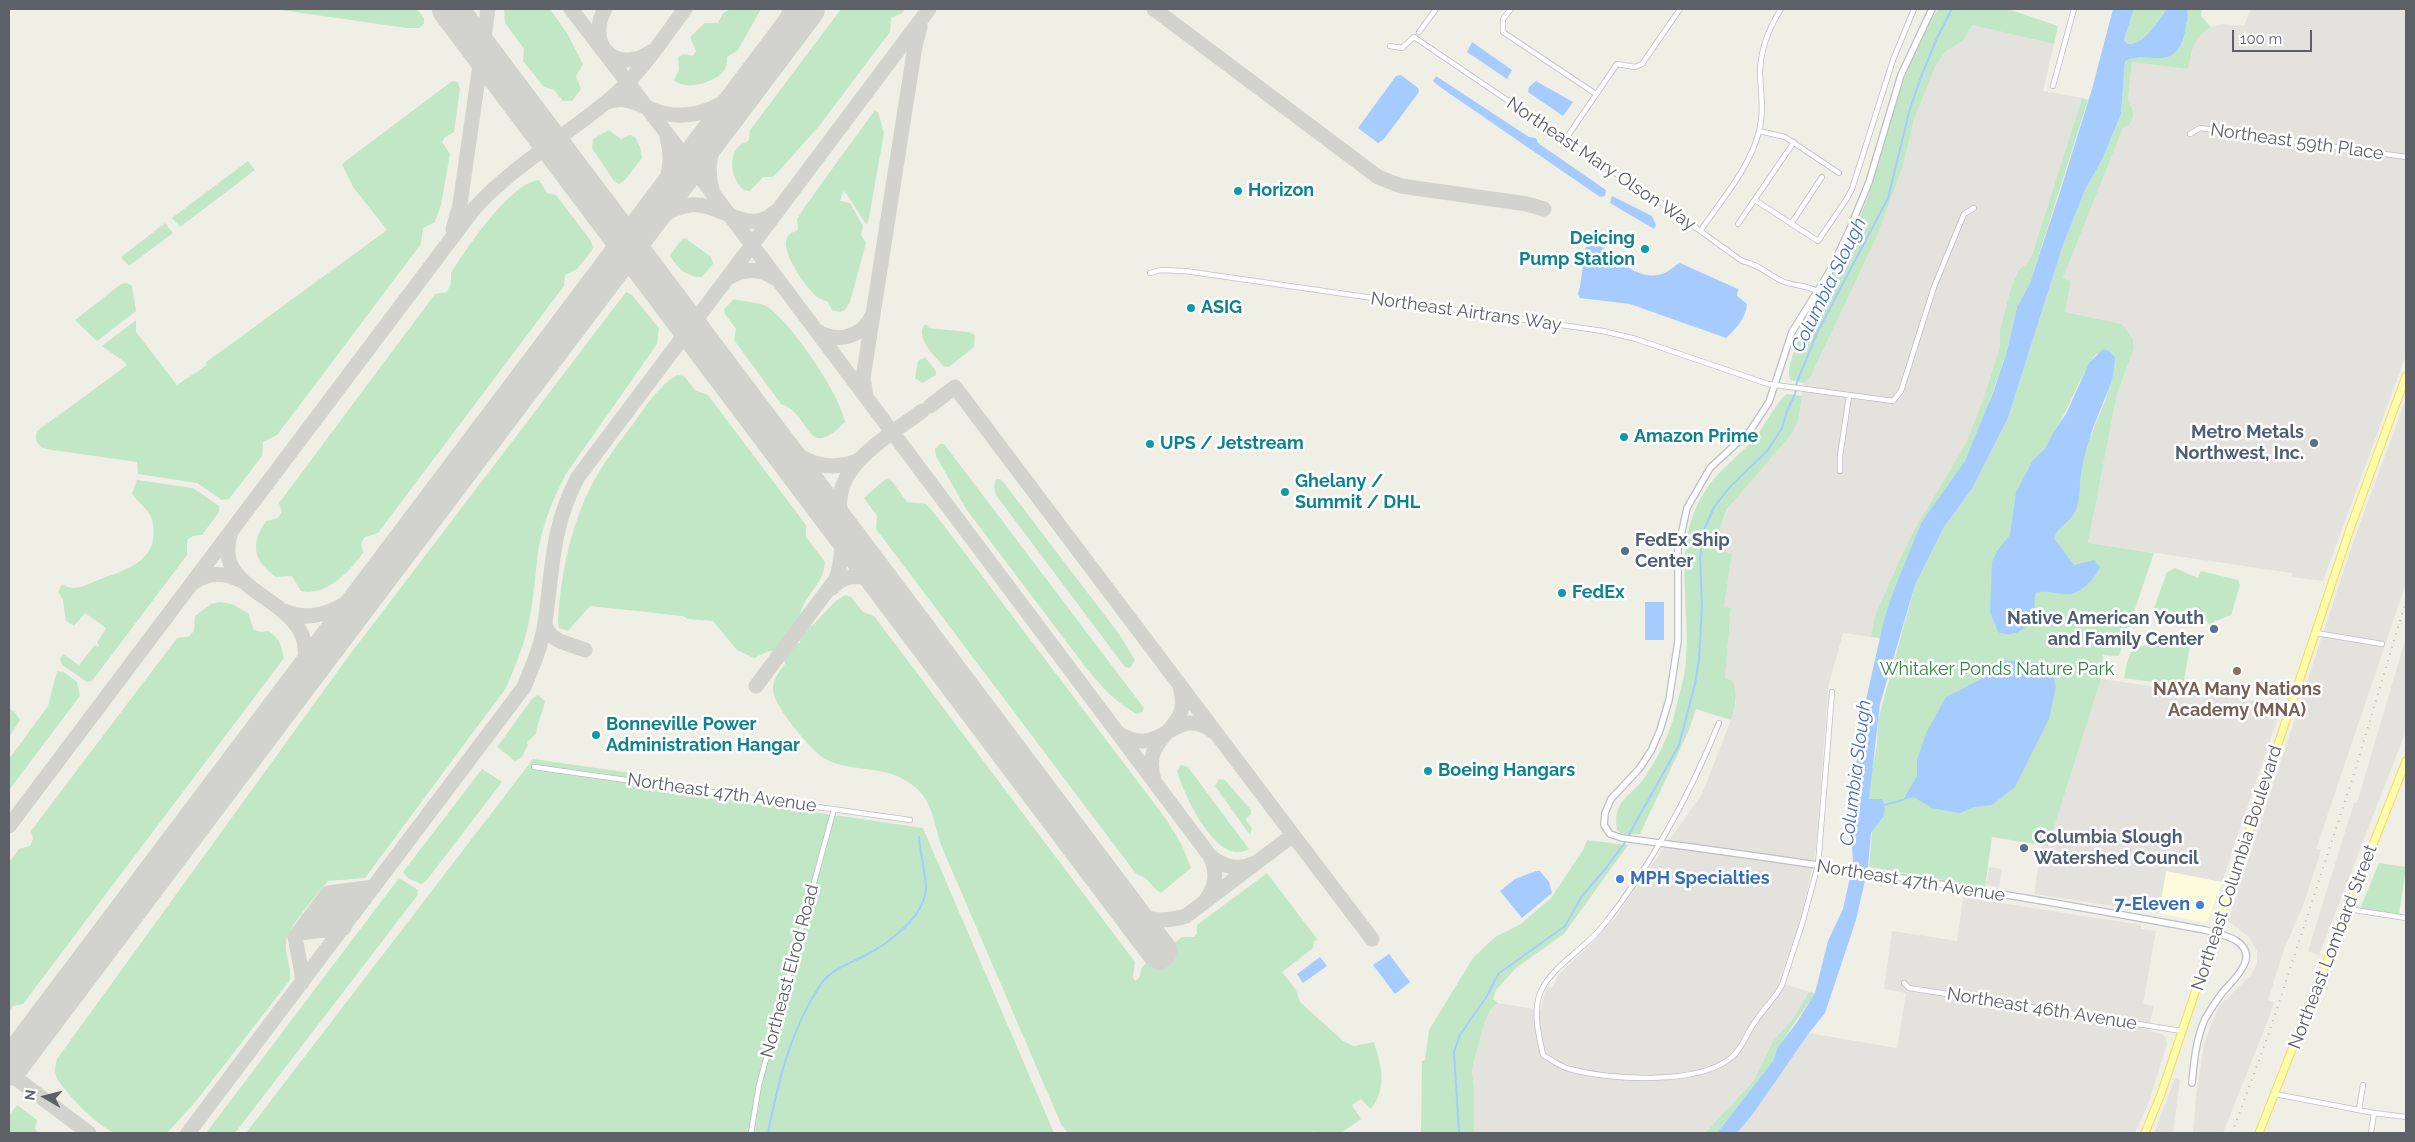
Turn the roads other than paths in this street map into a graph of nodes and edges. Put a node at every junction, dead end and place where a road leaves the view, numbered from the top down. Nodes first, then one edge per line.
1 (1436, 9) edge
2 (1511, 9) edge
3 (1680, 9) edge
4 (1782, 9) edge
5 (1914, 9) edge
6 (1932, 9) edge
7 (2074, 9) edge
8 (1418, 32) dead end
9 (1390, 46) dead end
10 (2053, 86) dead end
11 (1596, 94) junction
12 (1759, 131) junction
13 (2190, 134) dead end
14 (1565, 140) junction
15 (1794, 142) junction
16 (2406, 157) edge
17 (1839, 173) dead end
18 (1822, 177) dead end
19 (1755, 200) junction
20 (1974, 208) dead end
21 (1738, 224) dead end
22 (1790, 224) junction
23 (1701, 230) junction
24 (1150, 273) dead end
25 (1817, 292) junction
26 (2406, 376) edge
27 (1775, 386) junction
28 (1849, 396) junction
29 (1840, 471) dead end
30 (2316, 633) junction
31 (2382, 644) dead end
32 (1832, 692) dead end
33 (1719, 723) dead end
34 (2406, 761) edge
35 (534, 767) dead end
36 (834, 809) junction
37 (910, 820) dead end
38 (1662, 844) junction
39 (1818, 866) junction
40 (2348, 910) junction
41 (2406, 918) edge
42 (2215, 933) junction
43 (1904, 983) dead end
44 (2182, 1031) junction
45 (2192, 1083) dead end
46 (2363, 1085) dead end
47 (2276, 1094) junction
48 (2359, 1110) junction
49 (2374, 1113) junction
50 (2406, 1117) edge
51 (751, 1133) edge
52 (2146, 1133) edge
53 (2259, 1133) edge
54 (2371, 1133) edge

1 - 8 street
2 - 11 street
3 - 11 street
4 - 12 street
5 - 22 street
6 - 25 street
7 - 10 street
9 - 14 street, Northeast Mary Olson Way
11 - 14 street
12 - 15 street
12 - 23 street
13 - 16 street, Northeast 59th Place
14 - 23 street, Northeast Mary Olson Way
15 - 17 street
15 - 19 street
18 - 22 street
19 - 21 street
19 - 22 street
20 - 28 street, Northeast Airtrans Way
23 - 25 street, Northeast Mary Olson Way
24 - 27 street, Northeast Airtrans Way
25 - 27 street
26 - 30 main road, Northeast Columbia Boulevard
27 - 28 street, Northeast Airtrans Way
27 - 38 street, Northeast 47th Avenue
28 - 29 street
30 - 31 street
30 - 42 main road, Northeast Columbia Boulevard
32 - 39 street
33 - 38 street
34 - 40 main road, Northeast Lombard Street
35 - 36 street, Northeast 47th Avenue
36 - 37 street, Northeast 47th Avenue
36 - 51 street, Northeast Elrod Road
38 - 39 street, Northeast 47th Avenue
38 - 39 street
39 - 42 street, Northeast 47th Avenue
40 - 41 street
40 - 47 main road, Northeast Lombard Street
42 - 44 main road, Northeast Columbia Boulevard
42 - 45 street, Northeast 47th Avenue
43 - 44 street, Northeast 46th Avenue
44 - 52 main road, Northeast Columbia Boulevard
46 - 48 street
47 - 48 street
47 - 53 main road, Northeast Lombard Street
48 - 49 street
49 - 50 street
49 - 54 street

